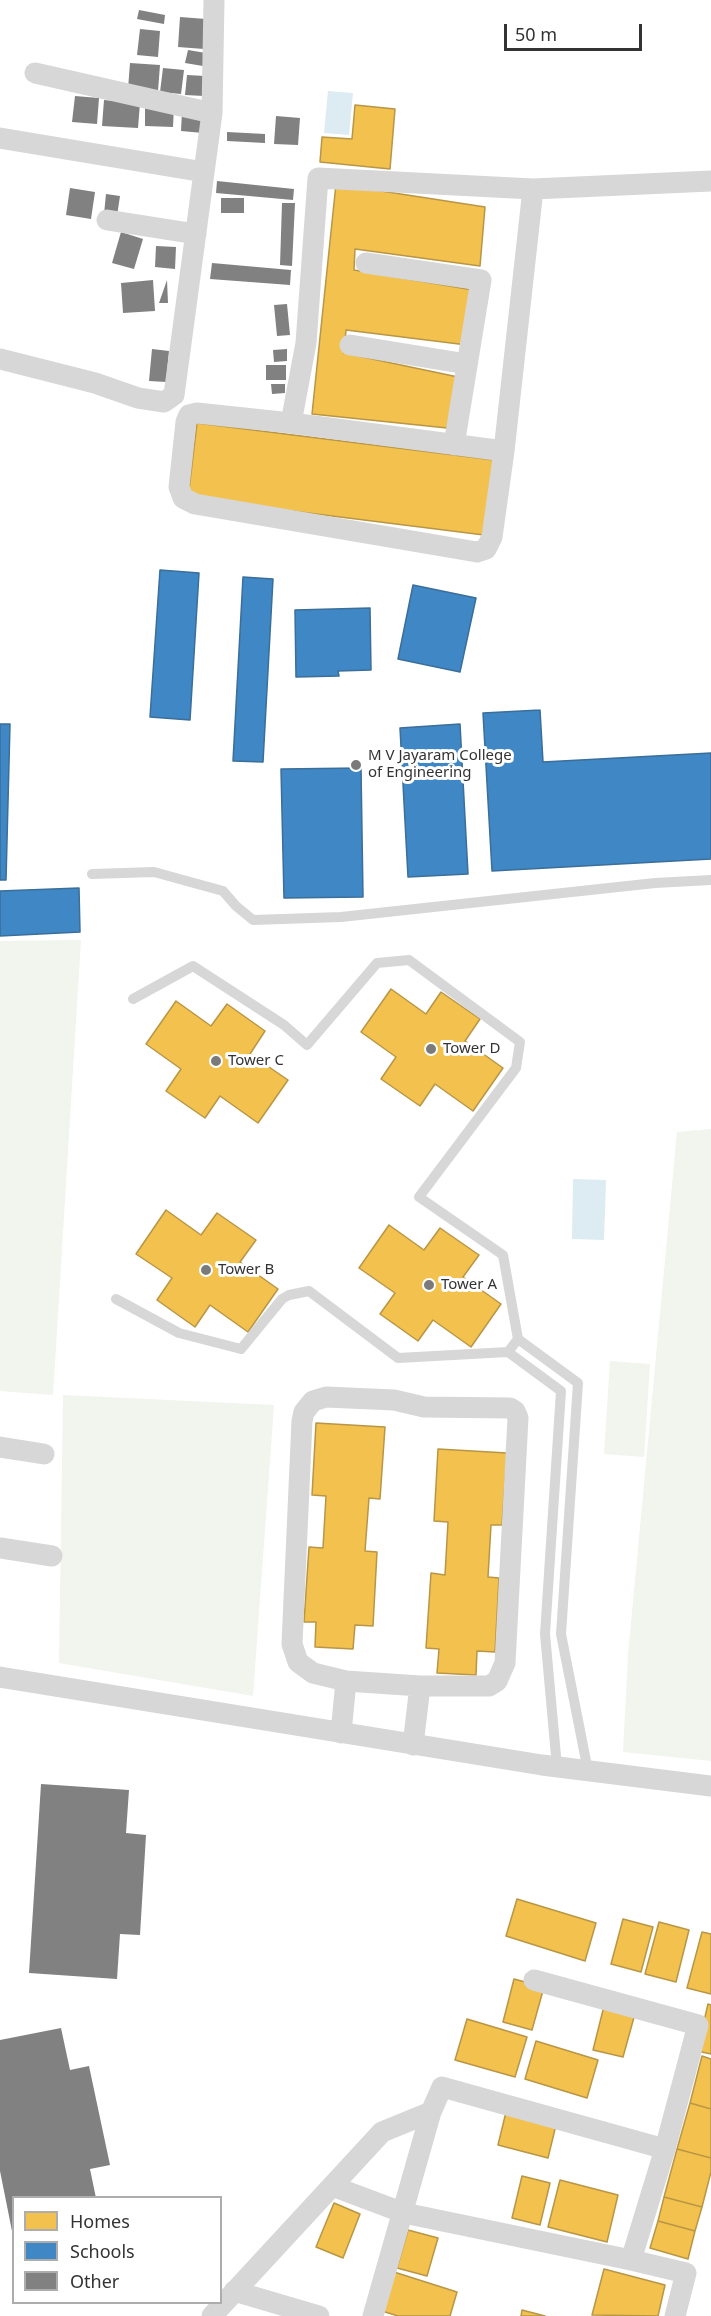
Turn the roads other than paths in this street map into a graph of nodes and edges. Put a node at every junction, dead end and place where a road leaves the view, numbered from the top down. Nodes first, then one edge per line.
1 (214, 0) edge
2 (35, 73) dead end
3 (212, 113) junction
4 (0, 138) edge
5 (204, 172) junction
6 (711, 181) edge
7 (533, 189) junction
8 (107, 220) dead end
9 (196, 234) junction
10 (366, 263) dead end
11 (350, 345) dead end
12 (0, 359) edge
13 (467, 364) junction
14 (291, 423) junction
15 (454, 445) junction
16 (504, 451) junction
17 (92, 874) dead end
18 (711, 880) edge
19 (134, 999) dead end
20 (116, 1299) dead end
21 (518, 1339) junction
22 (508, 1352) junction
23 (0, 1447) edge
24 (44, 1454) dead end
25 (0, 1548) edge
26 (52, 1556) dead end
27 (0, 1677) edge
28 (346, 1681) junction
29 (420, 1686) junction
30 (341, 1733) junction
31 (413, 1744) junction
32 (557, 1767) junction
33 (588, 1771) junction
34 (711, 1786) edge
35 (534, 1980) dead end
36 (431, 2112) junction
37 (665, 2149) junction
38 (332, 2186) junction
39 (404, 2213) junction
40 (631, 2260) junction
41 (234, 2291) junction
42 (212, 2316) edge
43 (319, 2316) edge
44 (373, 2316) edge
45 (675, 2316) edge

1 - 3 street
2 - 3 street
3 - 5 street
4 - 5 street
5 - 9 street
6 - 7 street
7 - 14 street
7 - 16 street
8 - 9 street
9 - 12 street
10 - 13 street
11 - 13 street
13 - 15 street
14 - 15 street
14 - 16 street
15 - 16 street
17 - 18 lane
19 - 21 lane
20 - 22 lane
21 - 22 lane
21 - 33 lane
22 - 32 lane
23 - 24 street
25 - 26 street
27 - 30 street
28 - 29 street
28 - 29 street
28 - 30 street
29 - 31 street
30 - 31 street
31 - 32 street
32 - 33 street
33 - 34 street
35 - 37 street
36 - 37 street
36 - 38 street
36 - 39 street
37 - 40 street
38 - 39 street
38 - 41 street
39 - 40 street
39 - 44 street
40 - 45 street
41 - 42 street
41 - 43 street

